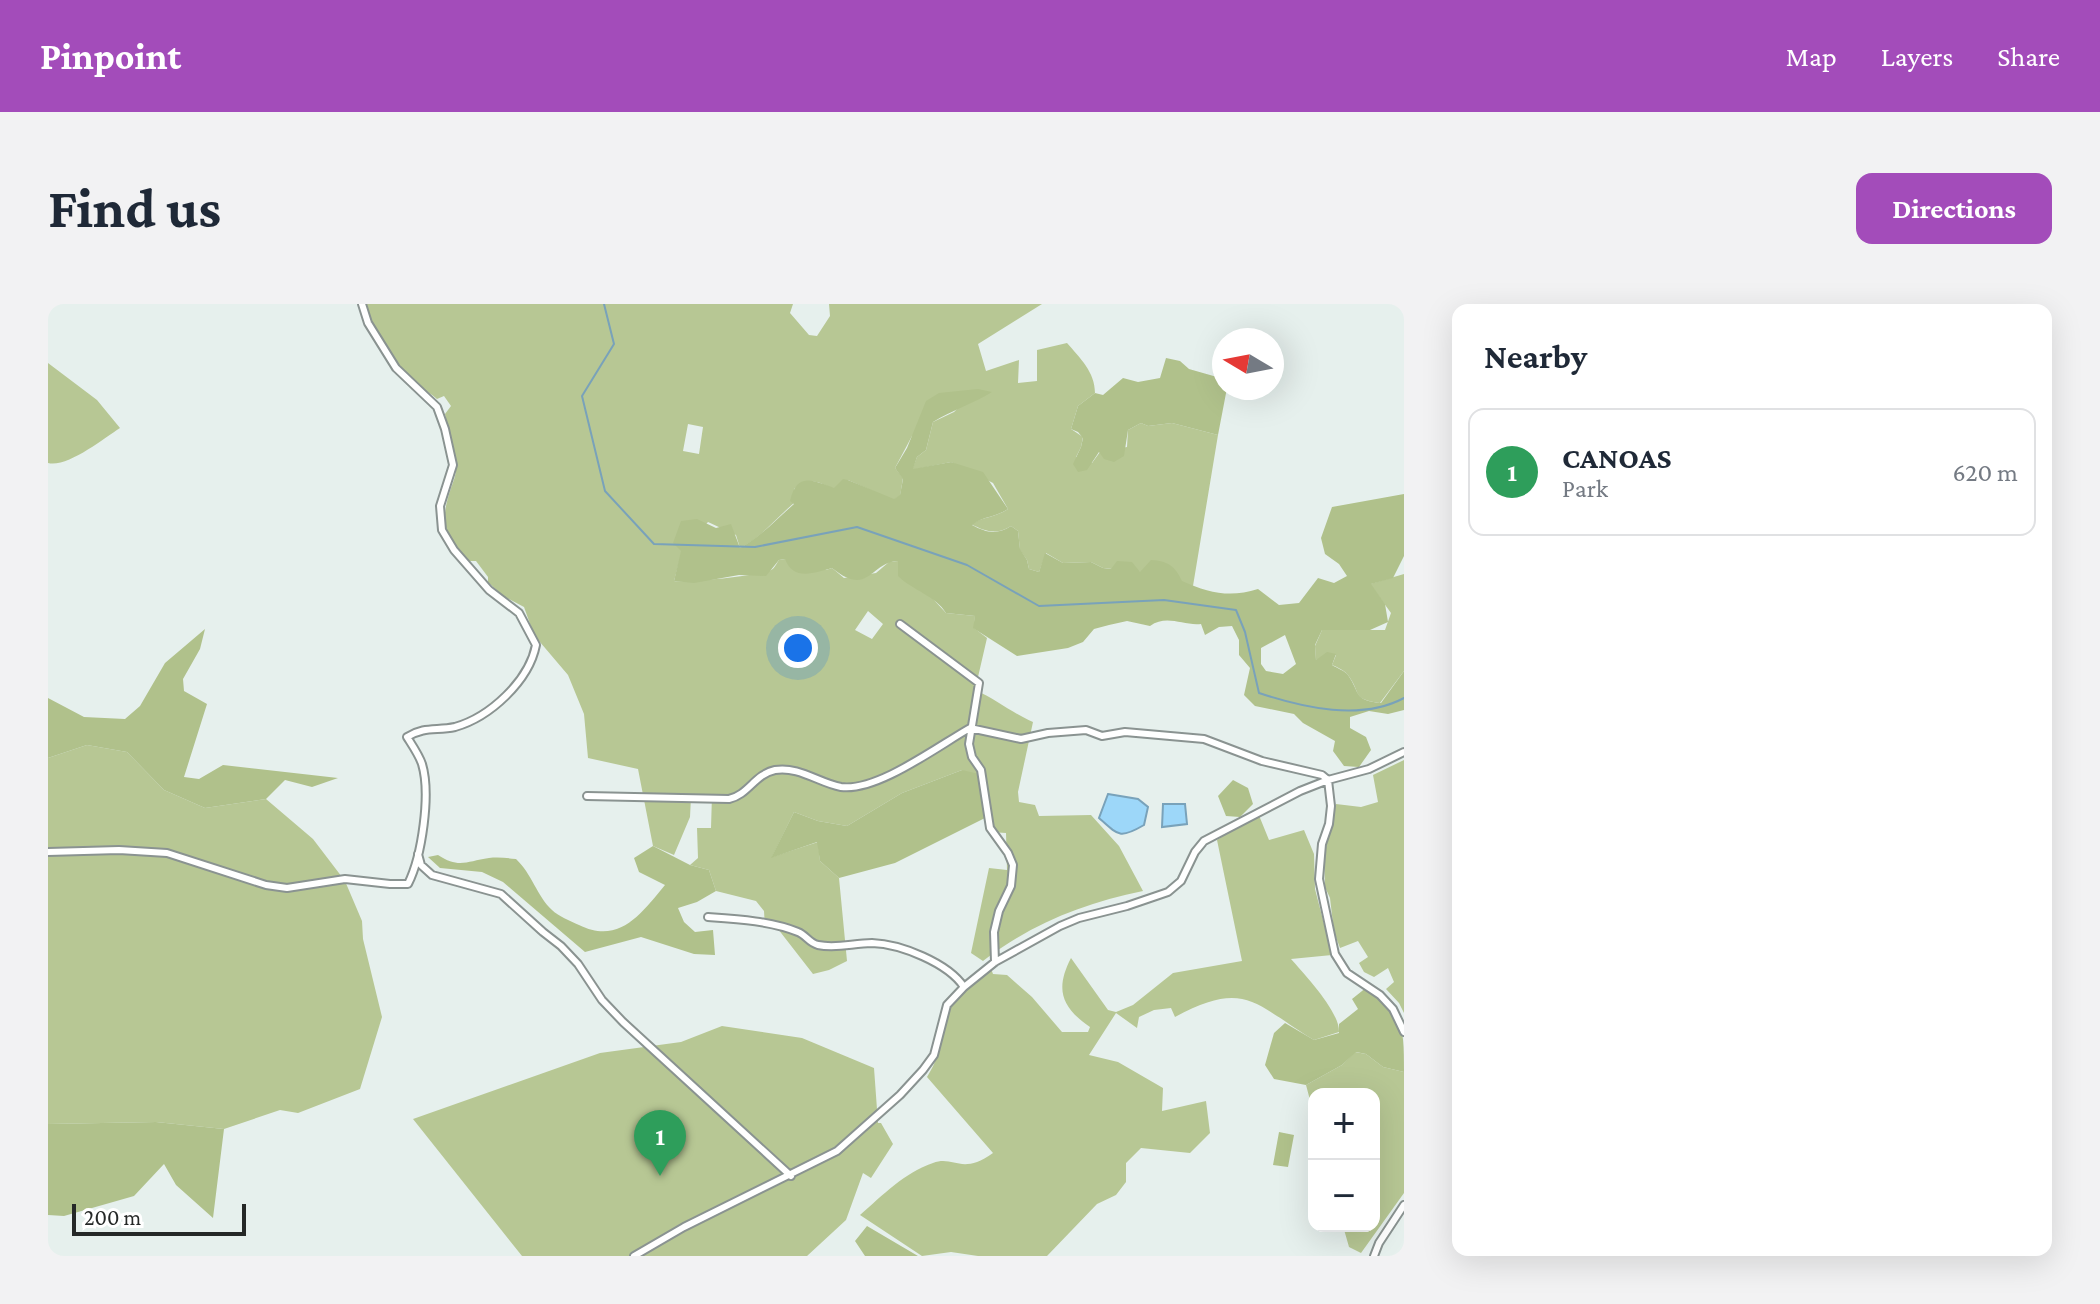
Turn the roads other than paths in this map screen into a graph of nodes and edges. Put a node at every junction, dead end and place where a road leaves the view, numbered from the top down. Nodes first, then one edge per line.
1 (362, 304) edge
2 (900, 624) dead end
3 (970, 728) junction
4 (1404, 752) edge
5 (1328, 780) junction
6 (587, 796) dead end
7 (48, 852) edge
8 (417, 852) junction
9 (708, 917) dead end
10 (995, 962) junction
11 (964, 987) junction
12 (1404, 1032) edge
13 (791, 1176) junction
14 (1404, 1205) edge
15 (634, 1256) edge
16 (1374, 1256) edge

1 - 8 street
2 - 3 street
3 - 5 street
3 - 6 street
3 - 10 street
4 - 5 street
5 - 10 street
5 - 12 street
7 - 8 street
8 - 13 street
9 - 11 street
10 - 11 street
11 - 13 street
13 - 15 street
14 - 16 street

